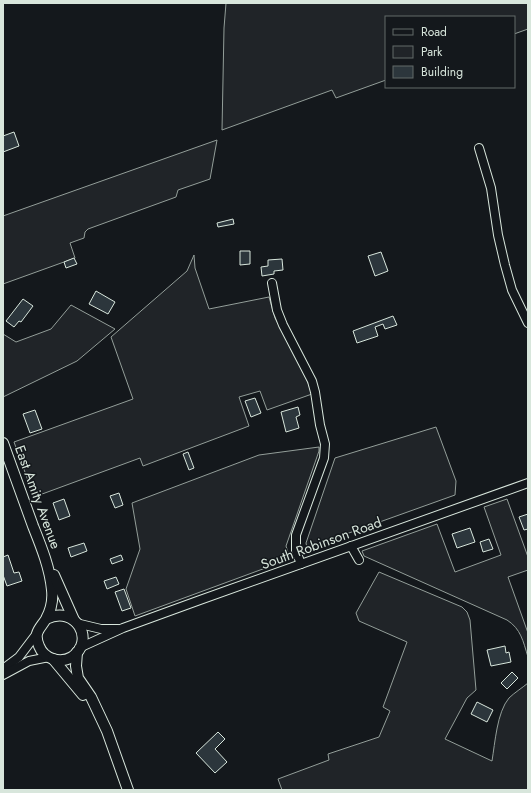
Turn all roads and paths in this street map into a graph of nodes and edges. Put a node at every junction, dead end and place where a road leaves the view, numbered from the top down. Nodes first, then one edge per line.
1 (479, 148) dead end
2 (272, 283) dead end
3 (528, 323) edge
4 (3, 443) edge
5 (528, 484) edge
6 (351, 546) junction
7 (359, 560) dead end
8 (46, 561) junction
9 (301, 564) junction
10 (46, 619) junction
11 (75, 621) junction
12 (123, 628) junction
13 (38, 632) junction
14 (78, 650) junction
15 (51, 658) junction
16 (3, 669) edge
17 (3, 675) edge
18 (97, 712) junction
19 (128, 790) edge

1 - 3 street
2 - 9 street
4 - 8 main road, East Amity Avenue
5 - 6 street, South Robinson Road
6 - 7 street
6 - 9 street, South Robinson Road
8 - 10 main road, East Amity Avenue
8 - 11 main road, East Amity Avenue
9 - 12 street, South Robinson Road
10 - 11 main road
10 - 13 main road
11 - 12 street, South Robinson Road
11 - 14 main road
12 - 14 street, South Robinson Road
13 - 15 main road
13 - 16 street
14 - 15 main road
14 - 18 main road
15 - 17 street
15 - 18 main road
18 - 19 main road

